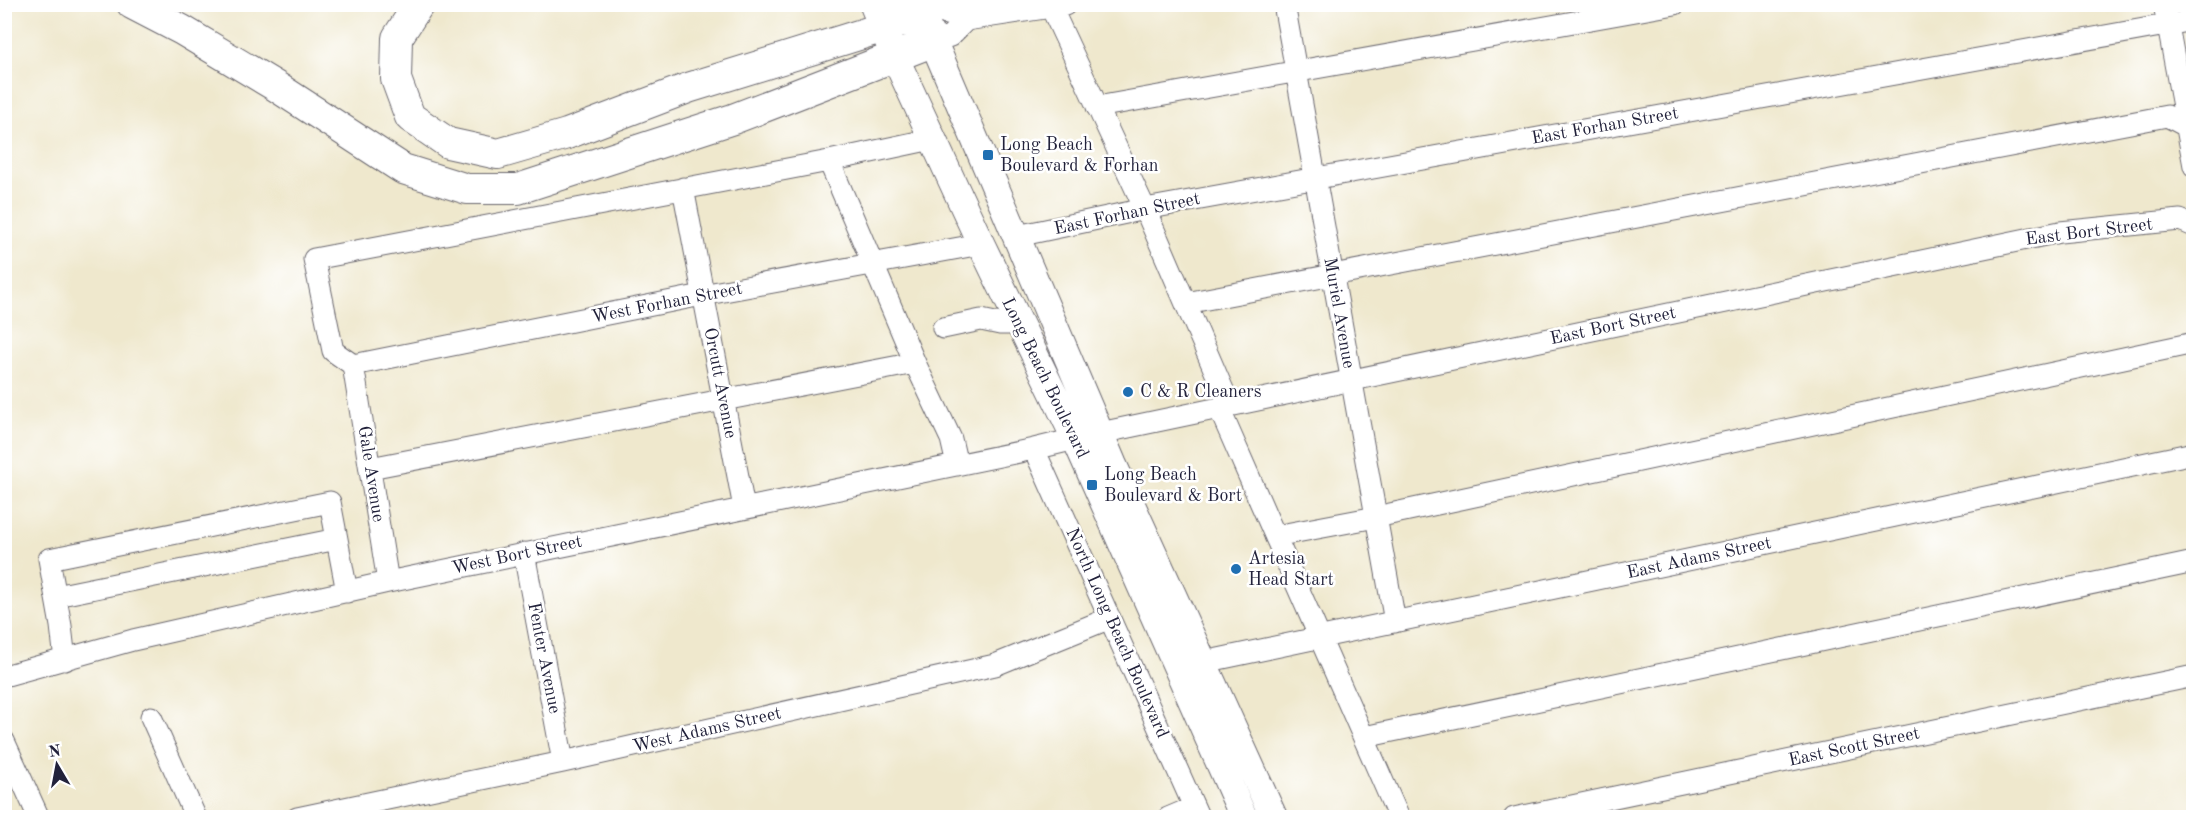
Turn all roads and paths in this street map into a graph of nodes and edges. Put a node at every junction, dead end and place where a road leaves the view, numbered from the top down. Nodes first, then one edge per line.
1 (132, 4) edge
2 (419, 4) edge
3 (1284, 4) edge
4 (1675, 4) edge
5 (1059, 6) edge
6 (2166, 15) edge
7 (924, 20) edge
8 (2193, 20) edge
9 (883, 30) edge
10 (1296, 72) junction
11 (1097, 107) junction
12 (2190, 126) edge
13 (932, 139) junction
14 (829, 161) junction
15 (2193, 166) edge
16 (1315, 178) junction
17 (683, 188) junction
18 (1144, 208) junction
19 (2193, 226) edge
20 (1017, 236) junction
21 (981, 244) junction
22 (874, 263) junction
23 (1332, 275) junction
24 (702, 295) junction
25 (1186, 303) junction
26 (1020, 324) junction
27 (943, 328) dead end
28 (2193, 343) edge
29 (915, 363) junction
30 (353, 365) junction
31 (1351, 381) junction
32 (723, 400) junction
33 (1224, 407) junction
34 (1088, 436) junction
35 (1034, 450) junction
36 (2193, 453) edge
37 (957, 465) junction
38 (370, 468) junction
39 (744, 508) junction
40 (1376, 517) junction
41 (1275, 536) junction
42 (337, 539) junction
43 (524, 553) junction
44 (2193, 562) edge
45 (388, 582) junction
46 (347, 592) junction
47 (56, 596) junction
48 (1110, 618) junction
49 (1395, 622) junction
50 (1319, 638) junction
51 (65, 660) junction
52 (1204, 662) junction
53 (4, 676) edge
54 (2193, 676) edge
55 (151, 717) dead end
56 (1364, 737) junction
57 (6, 749) edge
58 (563, 762) junction
59 (1197, 812) edge
60 (39, 818) edge
61 (196, 818) edge
62 (297, 818) edge
63 (1168, 818) edge
64 (1244, 818) edge
65 (1274, 818) edge
66 (1399, 818) edge
67 (1514, 818) edge

1 - 9 highway
2 - 9 highway
3 - 10 street, Muriel Avenue
4 - 10 street
5 - 7 street
5 - 11 street
6 - 8 street, East Forhan Street
6 - 12 street
6 - 16 street, East Forhan Street
7 - 9 highway
7 - 20 main road, Long Beach Boulevard
9 - 13 main road, Long Beach Boulevard
10 - 11 street
10 - 16 street, Muriel Avenue
11 - 18 street
12 - 15 street
12 - 23 street
13 - 14 street
13 - 21 main road, Long Beach Boulevard
14 - 17 street
14 - 22 street
16 - 18 street, East Forhan Street
16 - 23 street, Muriel Avenue
17 - 24 street, Orcutt Avenue
17 - 30 street
18 - 20 street, East Forhan Street
18 - 25 street
19 - 31 street, East Bort Street
20 - 34 main road, Long Beach Boulevard
21 - 22 street, West Forhan Street
21 - 26 main road, Long Beach Boulevard
22 - 24 street, West Forhan Street
22 - 29 street
23 - 25 street
23 - 31 street, Muriel Avenue
24 - 30 street, West Forhan Street
24 - 32 street, Orcutt Avenue
25 - 33 street
26 - 27 street
26 - 34 main road, Long Beach Boulevard
28 - 40 street
29 - 32 street
29 - 37 street
30 - 38 street, Gale Avenue
31 - 33 street, East Bort Street
31 - 40 street, Muriel Avenue
32 - 38 street
32 - 39 street, Orcutt Avenue
33 - 34 street, East Bort Street
33 - 41 street
34 - 35 street, East Bort Street
34 - 52 main road, Long Beach Boulevard
34 - 64 main road, Long Beach Boulevard
35 - 37 street, West Bort Street
35 - 48 street, North Long Beach Boulevard
36 - 49 street, East Adams Street
37 - 39 street, West Bort Street
38 - 45 street, Gale Avenue
39 - 43 street, West Bort Street
40 - 41 street
40 - 49 street, Muriel Avenue
41 - 50 street
42 - 46 street
42 - 47 street
42 - 47 street
43 - 45 street, West Bort Street
43 - 58 street, Fenter Avenue
44 - 56 street
45 - 46 street, West Bort Street
46 - 51 street, West Bort Street
47 - 51 street
48 - 58 street, West Adams Street
48 - 59 street, North Long Beach Boulevard
49 - 50 street, East Adams Street
50 - 52 street, East Adams Street
50 - 56 street
51 - 53 street, West Bort Street
52 - 65 main road, Long Beach Boulevard
54 - 67 street, East Scott Street
55 - 61 street
56 - 66 street
57 - 60 street
58 - 62 street, West Adams Street
59 - 63 street

